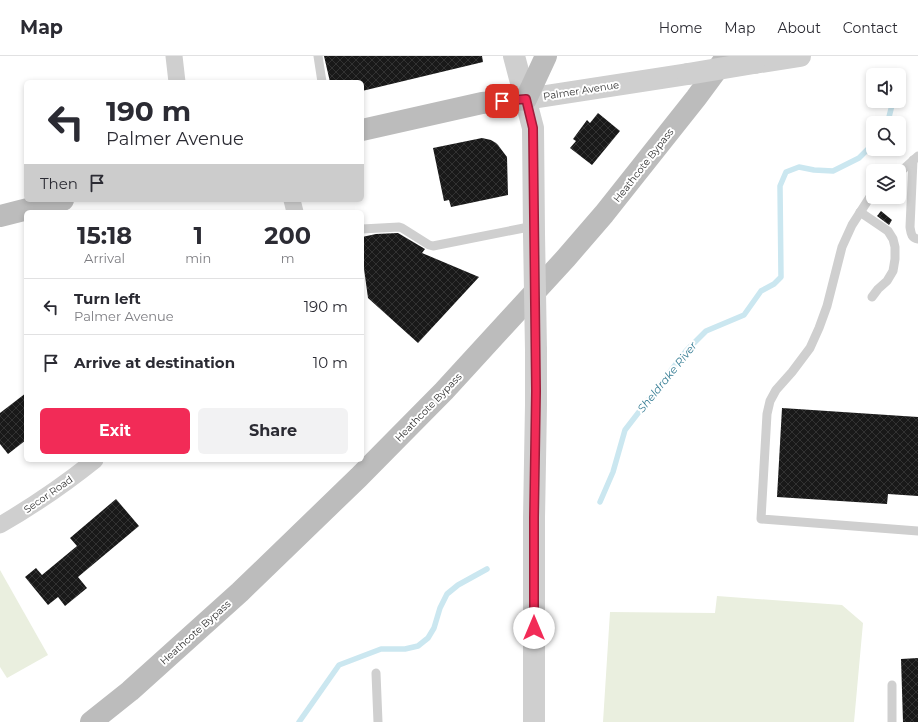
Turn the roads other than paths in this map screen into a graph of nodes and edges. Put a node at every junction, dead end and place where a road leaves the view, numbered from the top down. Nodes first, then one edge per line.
1 (174, 56) edge
2 (318, 56) edge
3 (514, 56) edge
4 (546, 56) edge
5 (727, 56) edge
6 (800, 56) edge
7 (177, 80) edge
8 (322, 80) edge
9 (526, 99) junction
10 (364, 130) edge
11 (916, 158) edge
12 (906, 167) edge
13 (55, 202) edge
14 (866, 203) edge
15 (860, 212) junction
16 (0, 216) edge
17 (364, 230) edge
18 (534, 230) junction
19 (918, 239) edge
20 (872, 297) dead end
21 (92, 462) edge
22 (0, 526) edge
23 (918, 531) edge
24 (376, 673) dead end
25 (892, 685) dead end
26 (91, 722) edge
27 (378, 722) edge
28 (534, 722) edge
29 (892, 722) edge

1 - 7 street
2 - 8 lane
3 - 9 street
4 - 9 main road
5 - 26 main road, Heathcote Bypass
6 - 9 street, Palmer Avenue, bridge
9 - 10 main road, Palmer Avenue
9 - 18 street
11 - 12 lane
11 - 19 lane
13 - 16 main road
14 - 15 lane
15 - 20 lane
15 - 23 lane
17 - 18 lane
18 - 28 street, bridge
21 - 22 street, Secor Road
24 - 27 lane
25 - 29 lane

